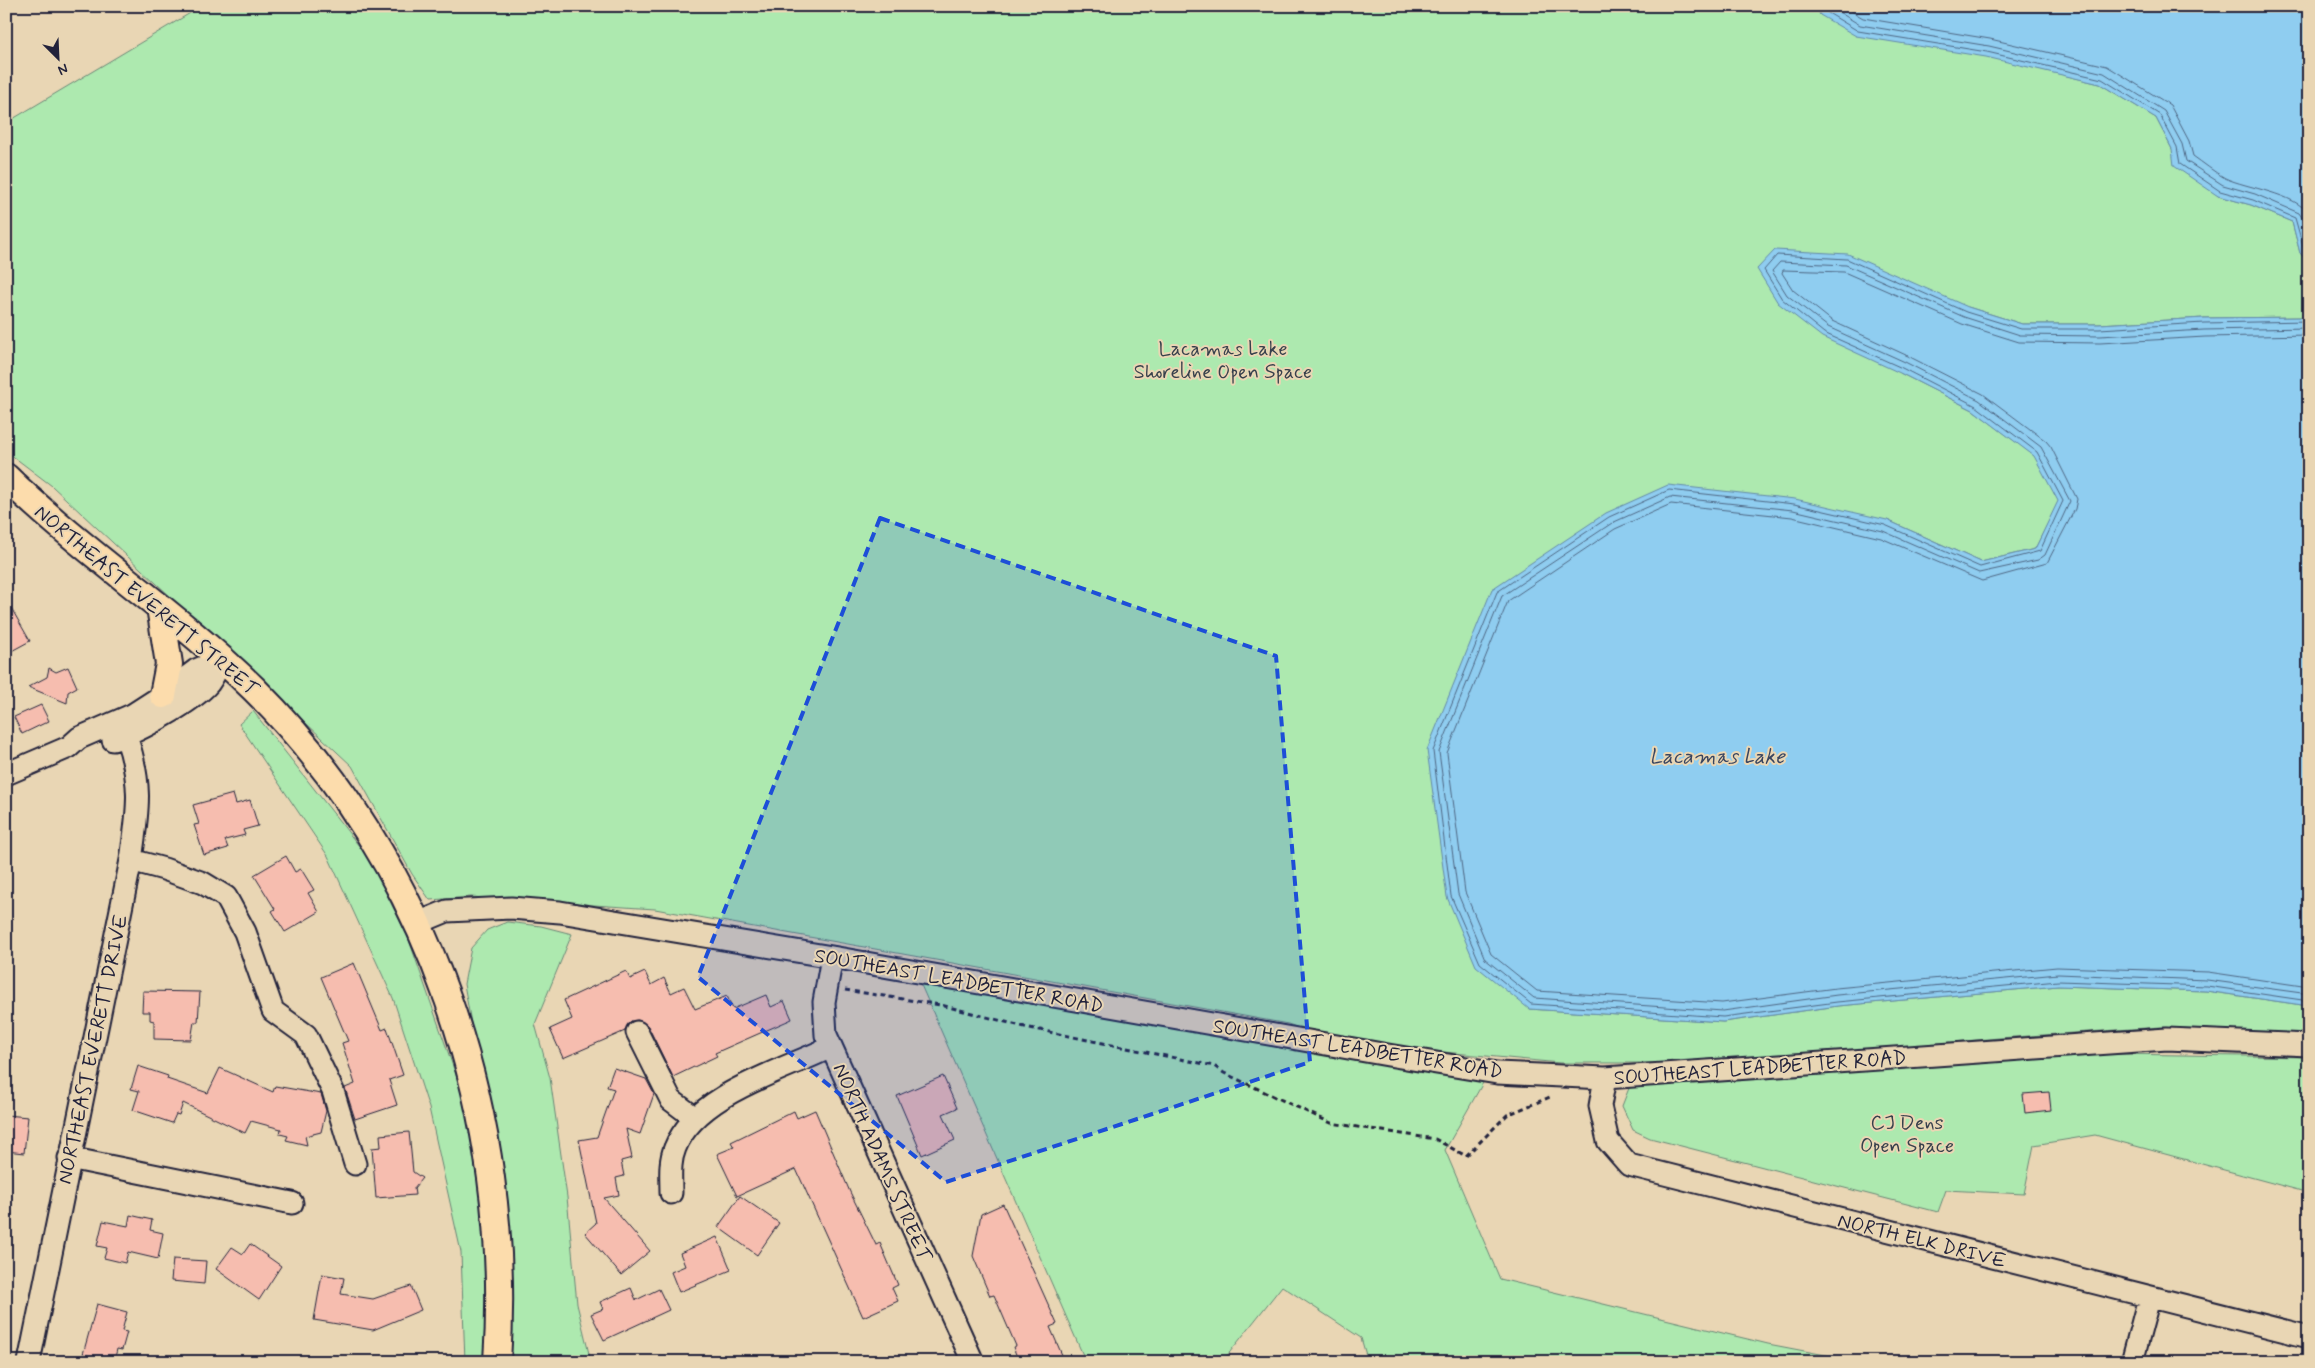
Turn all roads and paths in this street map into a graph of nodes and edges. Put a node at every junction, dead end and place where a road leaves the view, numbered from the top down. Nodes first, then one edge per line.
1 (6, 477) edge
2 (160, 607) junction
3 (222, 660) junction
4 (163, 695) junction
5 (126, 736) junction
6 (69, 747) junction
7 (6, 774) edge
8 (131, 860) junction
9 (418, 923) junction
10 (832, 957) junction
11 (827, 987) junction
12 (637, 1032) dead end
13 (2309, 1045) edge
14 (831, 1047) junction
15 (1556, 1077) junction
16 (1605, 1078) junction
17 (695, 1118) junction
18 (69, 1158) junction
19 (355, 1164) dead end
20 (671, 1193) dead end
21 (292, 1203) dead end
22 (2149, 1298) junction
23 (2309, 1337) edge
24 (29, 1362) edge
25 (497, 1362) edge
26 (973, 1362) edge
27 (2132, 1362) edge

1 - 2 main road, NORTHEAST EVERETT STREET
2 - 3 main road, NORTHEAST EVERETT STREET
2 - 4 main road
3 - 4 street
3 - 5 street
3 - 9 main road, NORTHEAST EVERETT STREET
4 - 6 street
5 - 6 street
5 - 8 street, NORTHEAST EVERETT DRIVE
6 - 7 street
8 - 18 street, NORTHEAST EVERETT DRIVE
8 - 19 street
9 - 10 street, SOUTHEAST LEADBETTER ROAD
9 - 25 main road, NORTHEAST EVERETT STREET
10 - 11 street, NORTH ADAMS STREET
10 - 15 street, SOUTHEAST LEADBETTER ROAD
11 - 14 street, NORTH ADAMS STREET
11 - 15 path
12 - 17 street
13 - 16 street, SOUTHEAST LEADBETTER ROAD
14 - 17 street
14 - 26 street, NORTH ADAMS STREET
15 - 16 street, SOUTHEAST LEADBETTER ROAD
16 - 22 street, NORTH ELK DRIVE
17 - 20 street
18 - 21 street
18 - 24 street, NORTHEAST EVERETT DRIVE
22 - 23 street, NORTH ELK DRIVE
22 - 27 street

